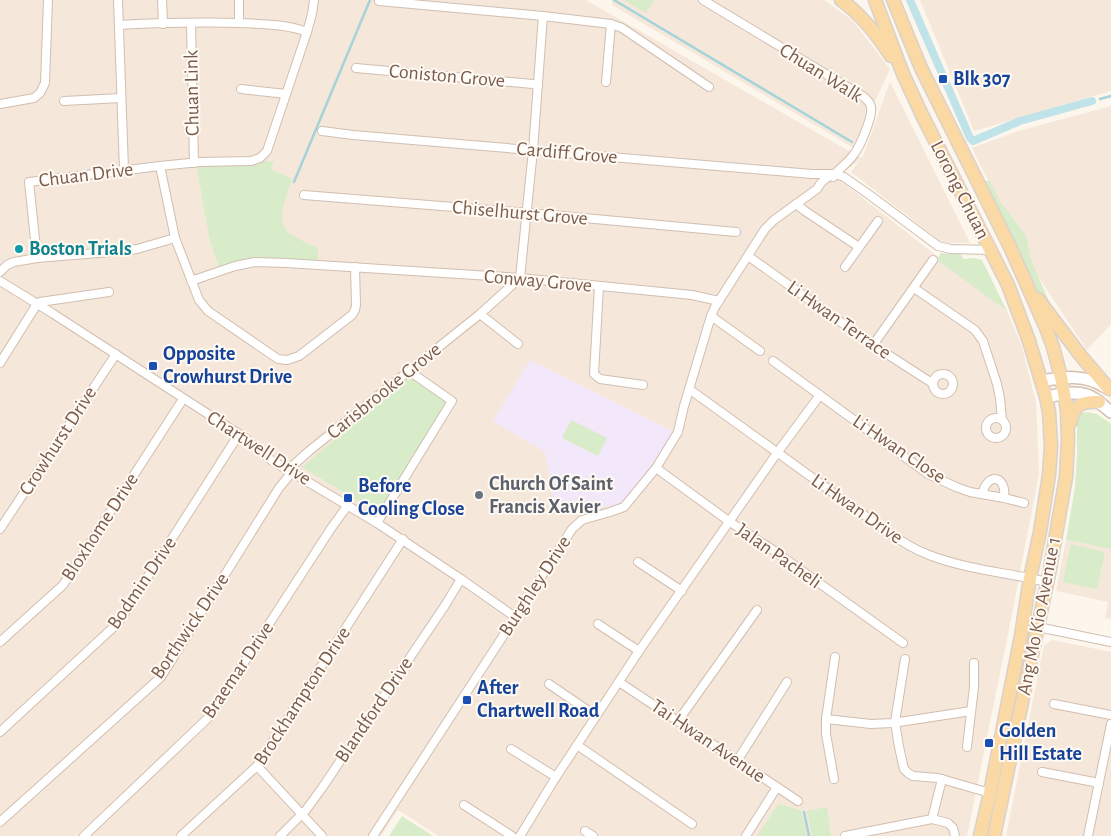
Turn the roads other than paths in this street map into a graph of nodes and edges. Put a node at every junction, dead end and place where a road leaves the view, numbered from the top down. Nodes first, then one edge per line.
1 (48, 0) edge
2 (118, 0) edge
3 (162, 0) edge
4 (239, 0) edge
5 (314, 0) edge
6 (703, 0) edge
7 (841, 0) edge
8 (875, 0) edge
9 (379, 1) dead end
10 (895, 3) edge
11 (543, 16) junction
12 (191, 23) junction
13 (239, 23) junction
14 (163, 24) junction
15 (611, 24) junction
16 (119, 25) junction
17 (307, 32) junction
18 (356, 68) dead end
19 (903, 74) junction
20 (606, 82) dead end
21 (538, 86) junction
22 (709, 87) dead end
23 (241, 89) dead end
24 (286, 94) junction
25 (121, 98) junction
26 (64, 101) dead end
27 (0, 104) edge
28 (322, 131) dead end
29 (533, 150) junction
30 (194, 163) junction
31 (160, 166) junction
32 (124, 170) junction
33 (812, 174) junction
34 (835, 174) junction
35 (816, 188) junction
36 (304, 195) dead end
37 (796, 204) junction
38 (526, 213) junction
39 (878, 221) dead end
40 (736, 232) dead end
41 (175, 238) junction
42 (859, 247) junction
43 (990, 250) junction
44 (748, 256) junction
45 (37, 258) junction
46 (934, 260) dead end
47 (846, 267) dead end
48 (355, 268) junction
49 (0, 272) edge
50 (520, 278) junction
51 (0, 281) edge
52 (191, 281) junction
53 (1025, 281) junction
54 (599, 286) junction
55 (914, 288) junction
56 (109, 292) dead end
57 (719, 300) junction
58 (37, 304) junction
59 (480, 314) junction
60 (711, 316) junction
61 (518, 344) dead end
62 (873, 344) junction
63 (760, 351) dead end
64 (116, 354) junction
65 (773, 361) dead end
66 (0, 363) edge
67 (409, 371) junction
68 (1061, 377) junction
69 (1042, 381) junction
70 (932, 383) dead end
71 (643, 385) dead end
72 (689, 389) junction
73 (1110, 390) edge
74 (820, 394) junction
75 (1065, 394) junction
76 (1046, 397) junction
77 (183, 399) junction
78 (1099, 402) junction
79 (1111, 412) edge
80 (1002, 420) dead end
81 (1068, 430) junction
82 (239, 434) junction
83 (777, 453) junction
84 (656, 468) junction
85 (290, 471) junction
86 (982, 494) junction
87 (1004, 498) junction
88 (1024, 503) dead end
89 (348, 505) junction
90 (730, 522) junction
91 (377, 523) junction
92 (0, 529) edge
93 (403, 540) junction
94 (638, 562) dead end
95 (461, 578) junction
96 (1030, 578) junction
97 (1047, 582) junction
98 (682, 591) junction
99 (757, 610) dead end
100 (515, 617) junction
101 (598, 624) dead end
102 (1038, 627) junction
103 (0, 642) edge
104 (1111, 642) edge
105 (903, 643) dead end
106 (638, 652) junction
107 (835, 657) dead end
108 (905, 660) dead end
109 (974, 663) dead end
110 (619, 682) junction
111 (787, 682) dead end
112 (549, 684) dead end
113 (1054, 704) dead end
114 (971, 711) junction
115 (1111, 715) edge
116 (596, 716) junction
117 (826, 719) junction
118 (678, 721) junction
119 (896, 722) junction
120 (1111, 724) edge
121 (0, 732) edge
122 (577, 746) junction
123 (967, 747) dead end
124 (511, 748) dead end
125 (737, 761) junction
126 (257, 766) junction
127 (1042, 772) dead end
128 (556, 777) junction
129 (834, 779) dead end
130 (942, 779) junction
131 (1098, 783) junction
132 (777, 787) junction
133 (990, 793) junction
134 (798, 801) dead end
135 (464, 806) dead end
136 (302, 814) junction
137 (932, 819) junction
138 (0, 822) edge
139 (692, 824) dead end
140 (585, 831) dead end
141 (881, 833) edge
142 (84, 836) edge
143 (182, 836) edge
144 (280, 836) edge
145 (322, 836) edge
146 (373, 836) edge
147 (512, 836) edge
148 (520, 836) edge
149 (593, 836) edge
150 (746, 836) edge
151 (845, 836) edge
152 (955, 836) edge
153 (980, 836) edge
154 (994, 836) edge
155 (1088, 836) edge

1 - 27 street
2 - 16 street
3 - 14 street
4 - 13 street
5 - 17 street, Chuan Drive
6 - 34 street, Chuan Walk
7 - 19 main road
8 - 19 main road, Lorong Chuan
9 - 11 street
10 - 53 main road, Lorong Chuan
11 - 15 street
11 - 21 street
12 - 13 street
12 - 14 street
12 - 30 street, Chuan Link
13 - 17 street
14 - 16 street
15 - 20 street
15 - 22 street
16 - 25 street
17 - 24 street, Chuan Drive
18 - 21 street, Coniston Grove
19 - 43 main road, Lorong Chuan
21 - 29 street
23 - 24 street
24 - 30 street, Chuan Drive
25 - 26 street
25 - 32 street
28 - 29 street, Cardiff Grove
29 - 33 street, Cardiff Grove
29 - 38 street
30 - 31 street, Chuan Drive
31 - 32 street, Chuan Drive
31 - 41 street, Chuan Drive
32 - 45 street, Chuan Drive
33 - 34 street, Cardiff Grove
33 - 35 street
34 - 35 street, Burghley Drive
34 - 43 street, Cardiff Grove
35 - 37 street, Burghley Drive
36 - 38 street, Chiselhurst Grove
37 - 42 street
37 - 44 street, Burghley Drive
38 - 40 street, Chiselhurst Grove
38 - 50 street
39 - 42 street
41 - 45 street
41 - 52 street, Chuan Drive
42 - 47 street
43 - 69 main road, Lorong Chuan
44 - 57 street, Burghley Drive
44 - 62 street, Li Hwan Terrace
45 - 49 street
46 - 55 street
48 - 50 street, Conway Grove
48 - 52 street, Conway Grove
48 - 52 street, Chuan Drive
50 - 54 street, Conway Grove
50 - 59 street, Carisbrooke Grove
51 - 58 street, Chartwell Drive
53 - 68 main road, Lorong Chuan
53 - 73 main road
54 - 57 street, Conway Grove
54 - 71 street
55 - 62 street
55 - 80 street
56 - 58 street
57 - 60 street, Burghley Drive
58 - 64 street, Chartwell Drive
58 - 66 street
59 - 61 street
59 - 67 street, Carisbrooke Grove
60 - 63 street
60 - 72 street, Burghley Drive
62 - 70 street, Li Hwan Terrace
64 - 77 street, Chartwell Drive
64 - 92 street, Crowhurst Drive
65 - 74 street, Li Hwan Close
67 - 85 street, Carisbrooke Grove
67 - 91 street
68 - 69 main road
68 - 73 main road
68 - 75 main road, Lorong Chuan
69 - 76 main road, Lorong Chuan
72 - 83 street, Li Hwan Drive
72 - 84 street, Burghley Drive
74 - 83 street
74 - 86 street, Li Hwan Close
75 - 76 main road
75 - 78 main road
75 - 81 main road, Ang Mo Kio Avenue 1
76 - 96 main road, Ang Mo Kio Avenue 1
77 - 82 street, Chartwell Drive
77 - 103 street, Bloxhome Drive
78 - 79 main road
78 - 81 main road
81 - 97 main road, Ang Mo Kio Avenue 1
82 - 85 street, Chartwell Drive
82 - 121 street, Bodmin Drive
83 - 90 street
83 - 96 street, Li Hwan Drive
84 - 90 street, Jalan Pacheli
84 - 100 street, Burghley Drive
85 - 89 street, Chartwell Drive
85 - 138 street, Borthwick Drive
86 - 87 street, Li Hwan Close
86 - 87 street
87 - 88 street, Li Hwan Close
89 - 91 street, Chartwell Drive
89 - 142 street, Braemar Drive
90 - 98 street
90 - 105 street, Jalan Pacheli
91 - 93 street, Chartwell Drive
93 - 95 street, Chartwell Drive
93 - 126 street, Brockhampton Drive
94 - 98 street
95 - 100 street, Chartwell Drive
95 - 136 street, Blandford Drive
96 - 97 street, Li Hwan Drive
96 - 133 main road, Ang Mo Kio Avenue 1
97 - 102 main road, Ang Mo Kio Avenue 1
98 - 106 street
99 - 118 street
100 - 146 street, Burghley Drive
101 - 106 street
102 - 104 street
102 - 154 main road, Ang Mo Kio Avenue 1
106 - 110 street
107 - 117 street
108 - 119 street
109 - 114 street
110 - 116 street
110 - 118 street, Tai Hwan Avenue
111 - 125 street
112 - 116 street
113 - 115 street
114 - 119 street
114 - 123 street
116 - 122 street
117 - 119 street
117 - 129 street
118 - 125 street, Tai Hwan Avenue
119 - 130 street
120 - 131 street
122 - 128 street
122 - 139 street
124 - 128 street
125 - 132 street, Tai Hwan Avenue
126 - 136 street
126 - 143 street, Brockhampton Drive
127 - 131 street
128 - 148 street
130 - 133 street
130 - 137 street
131 - 155 street
132 - 134 street, Tai Hwan Avenue
132 - 150 street
133 - 153 main road, Ang Mo Kio Avenue 1
135 - 147 street
136 - 144 street, Blandford Drive
136 - 145 street
137 - 141 street
137 - 152 street
140 - 149 street
141 - 151 street

